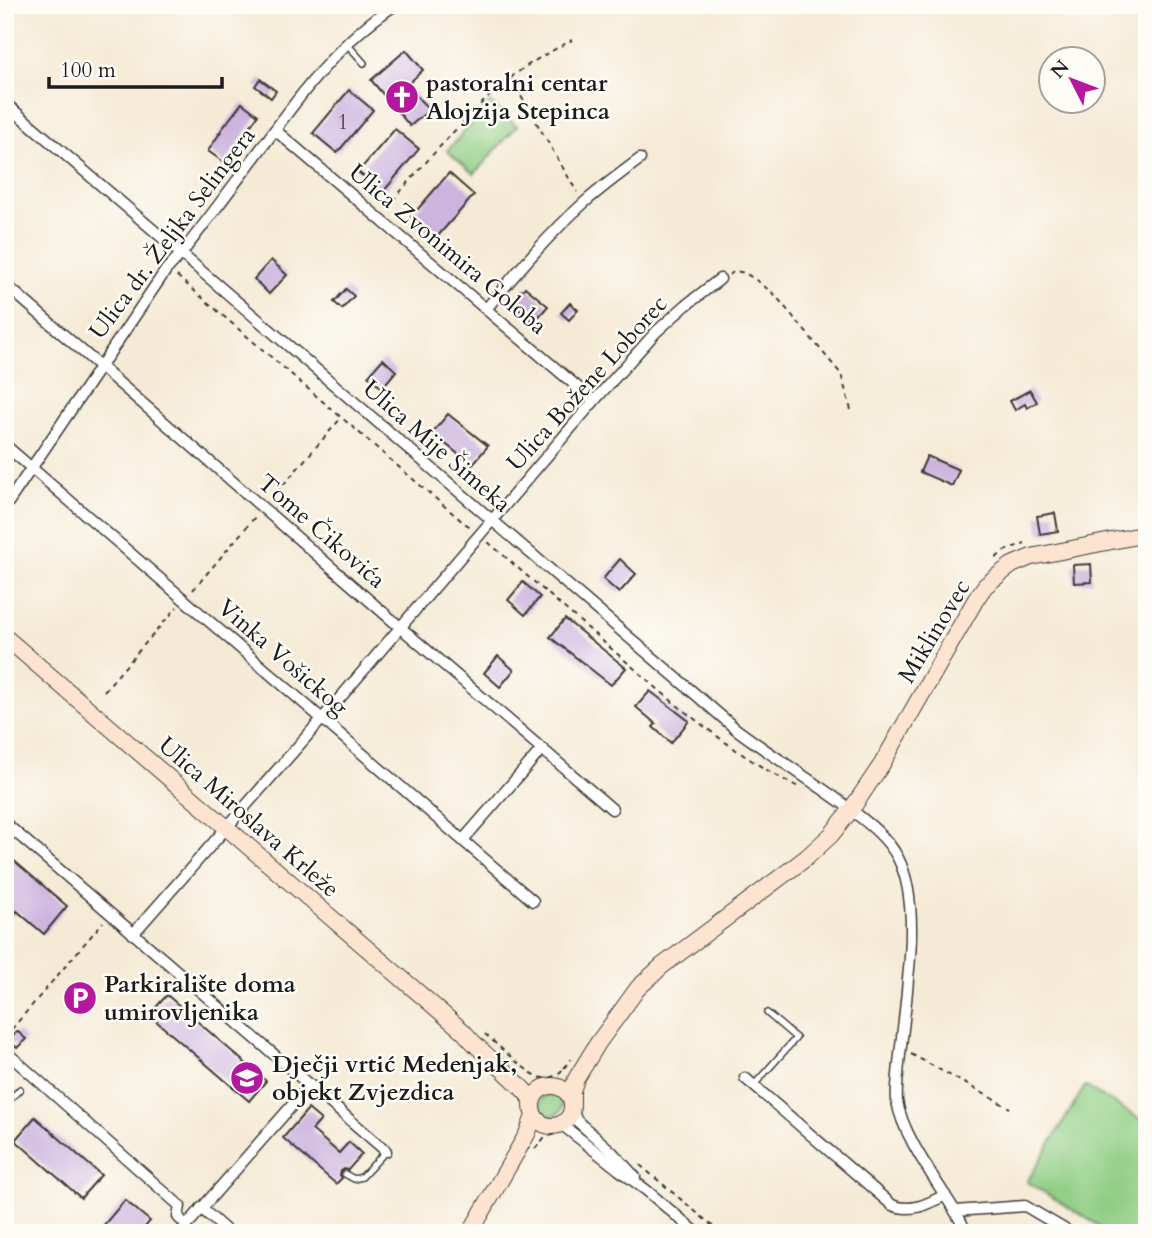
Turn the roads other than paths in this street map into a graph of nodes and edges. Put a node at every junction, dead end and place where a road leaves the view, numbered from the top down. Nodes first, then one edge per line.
1 (395, 5) edge
2 (346, 44) junction
3 (364, 63) dead end
4 (5, 103) edge
5 (275, 130) junction
6 (640, 159) dead end
7 (181, 254) junction
8 (720, 279) road end
9 (5, 284) edge
10 (486, 309) junction
11 (100, 366) junction
12 (594, 401) junction
13 (5, 445) edge
14 (32, 468) junction
15 (5, 507) edge
16 (492, 521) junction
17 (1147, 534) edge
18 (401, 628) junction
19 (5, 637) edge
20 (322, 719) junction
21 (542, 749) junction
22 (612, 809) dead end
23 (851, 810) junction
24 (5, 823) edge
25 (227, 828) junction
26 (463, 840) junction
27 (533, 901) dead end
28 (133, 934) junction
29 (767, 1013) dead end
30 (464, 1032) junction
31 (598, 1043) junction
32 (5, 1051) edge
33 (745, 1077) dead end
34 (310, 1085) junction
35 (754, 1085) junction
36 (551, 1086) junction
37 (20, 1089) dead end
38 (5, 1105) edge
39 (572, 1105) junction
40 (533, 1108) junction
41 (555, 1125) junction
42 (386, 1151) joint
43 (509, 1167) junction
44 (345, 1174) dead end
45 (646, 1190) junction
46 (945, 1195) junction
47 (201, 1208) junction
48 (955, 1212) junction
49 (181, 1220) dead end
50 (180, 1233) edge
51 (229, 1233) edge
52 (470, 1233) edge
53 (697, 1233) edge
54 (966, 1233) edge
55 (1071, 1233) edge

1 - 2 street, Ulica dr. Željka Selingera
2 - 3 lane
2 - 5 street, Ulica dr. Željka Selingera
4 - 7 street, Ulica Mije Šimeka
5 - 7 street, Ulica dr. Željka Selingera
5 - 10 street, Ulica Zvonimira Goloba
6 - 10 street
7 - 11 street, Ulica dr. Željka Selingera
7 - 16 street, Ulica Mije Šimeka
8 - 12 street, Ulica Božene Loborec
9 - 11 street, Tome Čikovića
10 - 12 street, Ulica Zvonimira Goloba
11 - 14 street, Ulica dr. Željka Selingera
11 - 18 street, Tome Čikovića
12 - 16 street, Ulica Božene Loborec
13 - 14 street, Vinka Vošickog
14 - 15 street, Ulica dr. Željka Selingera
14 - 20 street, Vinka Vošickog
16 - 18 street, Ulica Božene Loborec
16 - 23 street, Ulica Mije Šimeka
17 - 23 main road, Miklinovec
18 - 20 street, Ulica Božene Loborec
18 - 21 street, Tome Čikovića
19 - 25 main road, Ulica Miroslava Krleže
20 - 25 street, Ulica Božene Loborec
20 - 26 street, Vinka Vošickog
21 - 22 street, Tome Čikovića
21 - 26 street
23 - 31 main road, Miklinovec
23 - 46 street
24 - 28 street
25 - 28 street, Ulica Božene Loborec
25 - 30 main road, Ulica Miroslava Krleže
26 - 27 street, Vinka Vošickog
28 - 34 street
29 - 35 lane
30 - 36 main road, Ulica Miroslava Krleže
30 - 40 main road, Ulica Miroslava Krleže
31 - 36 main road, Miklinovec
31 - 39 main road, Miklinovec
32 - 49 street
33 - 35 street
34 - 42 street
34 - 47 street
35 - 46 street
36 - 39 main road
36 - 40 main road
37 - 38 lane
39 - 41 main road
39 - 45 street
40 - 41 main road
40 - 43 main road
41 - 43 main road
41 - 45 street
42 - 44 lane
43 - 52 main road
45 - 53 street
46 - 48 street
47 - 50 street
47 - 51 street
48 - 54 street
48 - 55 street

